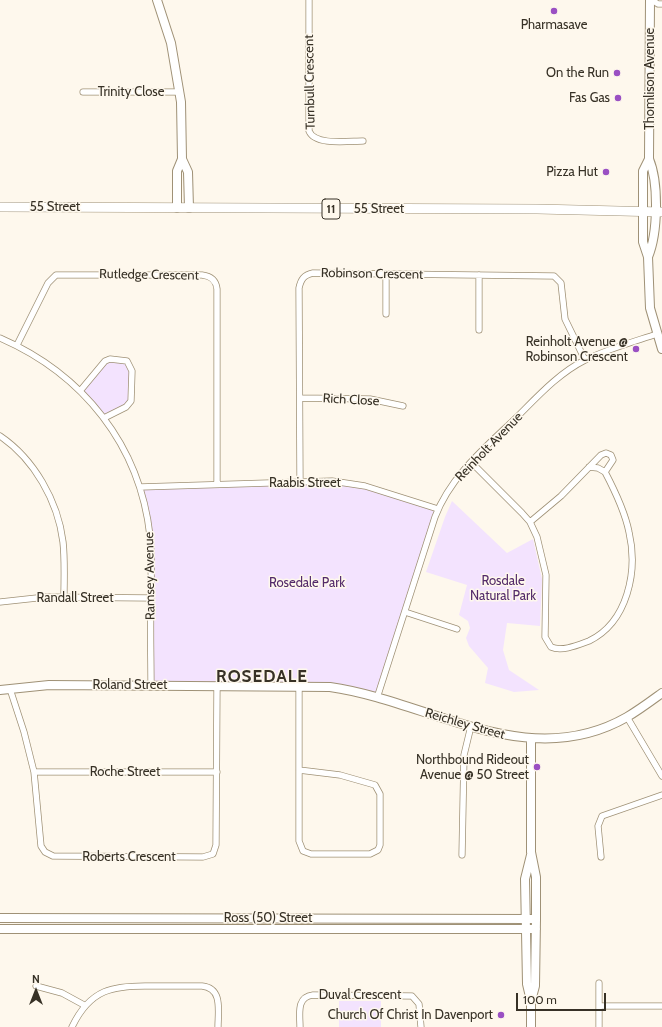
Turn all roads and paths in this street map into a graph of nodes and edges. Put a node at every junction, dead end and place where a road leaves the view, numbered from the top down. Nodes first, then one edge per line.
1 (158, 0) edge
2 (309, 0) edge
3 (651, 0) edge
4 (662, 4) edge
5 (83, 92) dead end
6 (180, 92) junction
7 (363, 141) dead end
8 (182, 159) junction
9 (649, 159) junction
10 (0, 207) edge
11 (177, 208) junction
12 (189, 208) junction
13 (643, 212) junction
14 (658, 212) edge
15 (648, 257) junction
16 (386, 274) junction
17 (479, 275) junction
18 (386, 314) dead end
19 (478, 330) dead end
20 (657, 334) junction
21 (0, 338) edge
22 (17, 345) junction
23 (662, 349) edge
24 (585, 360) junction
25 (80, 391) junction
26 (300, 398) junction
27 (403, 406) dead end
28 (104, 418) junction
29 (0, 436) edge
30 (471, 462) junction
31 (590, 467) junction
32 (605, 472) junction
33 (300, 481) junction
34 (217, 484) junction
35 (140, 487) junction
36 (438, 509) junction
37 (530, 522) junction
38 (64, 597) junction
39 (151, 598) junction
40 (0, 602) edge
41 (405, 612) junction
42 (457, 629) dead end
43 (151, 685) junction
44 (217, 685) junction
45 (260, 685) joint
46 (299, 686) junction
47 (10, 689) junction
48 (0, 690) edge
49 (662, 693) edge
50 (377, 698) junction
51 (627, 718) junction
52 (471, 726) junction
53 (531, 739) junction
54 (299, 770) junction
55 (34, 772) junction
56 (216, 772) junction
57 (662, 776) edge
58 (662, 795) edge
59 (532, 852) junction
60 (462, 856) dead end
61 (601, 857) dead end
62 (0, 918) edge
63 (525, 918) junction
64 (536, 919) junction
65 (0, 929) edge
66 (526, 929) junction
67 (536, 929) junction
68 (599, 982) dead end
69 (36, 986) dead end
70 (531, 1001) junction
71 (84, 1006) junction
72 (600, 1006) junction
73 (662, 1006) edge
74 (72, 1027) edge
75 (218, 1027) edge
76 (300, 1027) edge
77 (421, 1027) edge
78 (531, 1027) edge
79 (599, 1027) edge

1 - 6 street
2 - 7 street, Turnbull Crescent
3 - 4 street
3 - 9 street, Thomlison Avenue
5 - 6 street, Trinity Close
6 - 8 street
8 - 11 street
8 - 12 street
9 - 13 street, Thomlison Avenue
9 - 14 street, Thomlison Avenue
10 - 11 main road, 55 Street / 11
11 - 12 main road, 55 Street / 11
12 - 13 main road, 55 Street / 11
13 - 14 main road, 55 Street / 11
13 - 15 street
14 - 15 street
15 - 20 street
16 - 17 street, Robinson Crescent
16 - 18 street
16 - 26 street, Robinson Crescent
17 - 19 street
17 - 24 street, Robinson Crescent
20 - 23 street
20 - 24 street, Reinholt Avenue
21 - 22 street, Ramsey Avenue
22 - 25 street, Ramsey Avenue
22 - 34 street, Rutledge Crescent
24 - 30 street, Reinholt Avenue
25 - 28 street, Ramsey Avenue
25 - 28 street
26 - 27 street, Rich Close
26 - 33 street, Robinson Crescent
28 - 35 street, Ramsey Avenue
29 - 38 street
30 - 36 street, Reinholt Avenue
30 - 37 street
31 - 32 street
31 - 32 street
31 - 37 street
32 - 37 street
33 - 34 street, Raabis Street
33 - 36 street, Raabis Street
34 - 35 street, Raabis Street
35 - 39 street, Ramsey Avenue
36 - 41 street, Reinholt Avenue
38 - 39 street, Randall Street
38 - 40 street, Randall Street
39 - 43 street, Ramsey Avenue
41 - 42 street
41 - 50 street, Reinholt Avenue
43 - 44 street, Roland Street
43 - 47 street, Roland Street
44 - 45 street, Roland Street
44 - 56 street, Roberts Crescent
45 - 46 street, Reichley Street
46 - 50 street, Reichley Street
46 - 54 street
47 - 48 street, Roland Street
47 - 55 street, Roberts Crescent
49 - 51 street, Reichley Street
50 - 52 street, Reichley Street
51 - 53 street, Reichley Street
51 - 57 street
52 - 53 street, Reichley Street
52 - 60 street
53 - 59 street
54 - 54 street
55 - 56 street, Roche Street
55 - 56 street, Roberts Crescent
58 - 61 street
59 - 63 street
59 - 64 street
62 - 63 street, Ross (50) Street
63 - 64 street, Ross (50) Street
63 - 66 street
64 - 67 street
65 - 66 street, Ross (50) Street
66 - 67 street, Ross (50) Street
66 - 70 street
67 - 70 street
68 - 72 street
69 - 71 street
70 - 78 street
71 - 74 street
71 - 75 street
72 - 73 street
72 - 79 street
76 - 77 street, Duval Crescent

